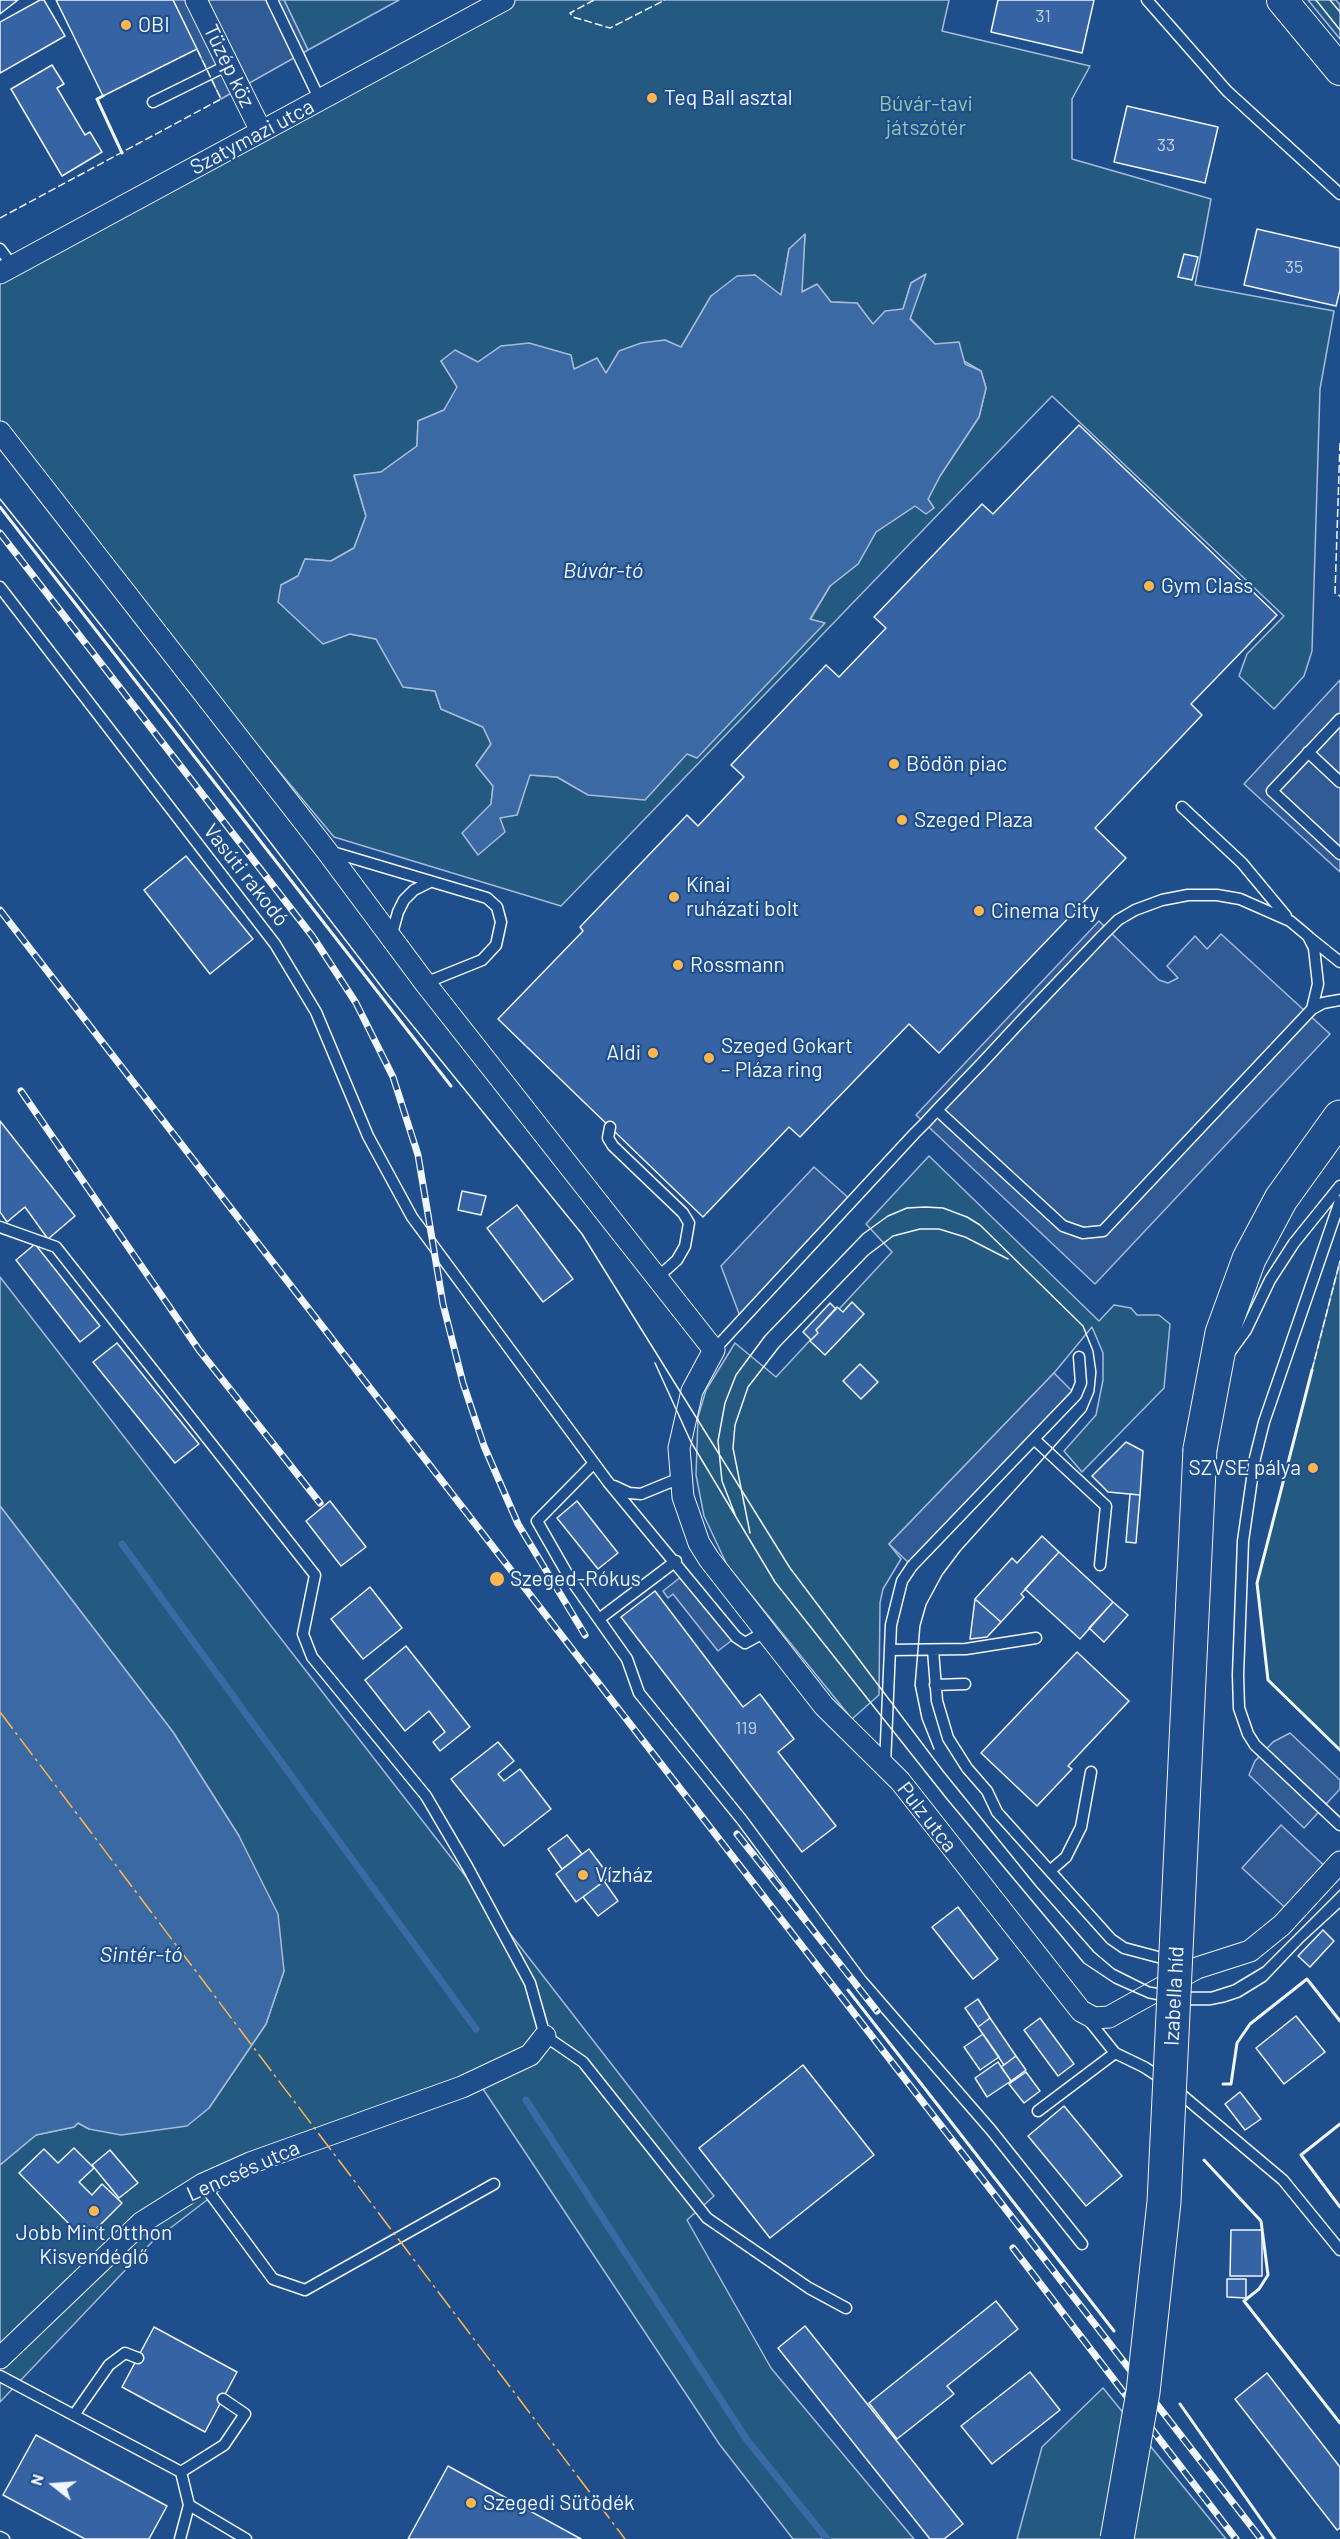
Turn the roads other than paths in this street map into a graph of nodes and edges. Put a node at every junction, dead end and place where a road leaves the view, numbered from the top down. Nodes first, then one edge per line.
1 (196, 0) edge
2 (272, 0) edge
3 (504, 0) edge
4 (1147, 0) edge
5 (1282, 0) edge
6 (228, 65) junction
7 (1340, 70) edge
8 (320, 100) junction
9 (153, 102) dead end
10 (261, 131) junction
11 (1340, 194) edge
12 (4, 262) edge
13 (0, 432) edge
14 (0, 587) edge
15 (1340, 719) edge
16 (1308, 752) junction
17 (1340, 782) edge
18 (1182, 807) dead end
19 (326, 850) junction
20 (1340, 854) edge
21 (430, 882) junction
22 (1290, 921) junction
23 (1308, 936) junction
24 (391, 938) junction
25 (1340, 962) edge
26 (425, 983) junction
27 (1340, 1000) edge
28 (1311, 1009) junction
29 (937, 1110) junction
30 (1340, 1117) edge
31 (610, 1127) dead end
32 (1340, 1186) edge
33 (1340, 1201) edge
34 (0, 1227) edge
35 (658, 1277) junction
36 (714, 1350) junction
37 (1078, 1357) dead end
38 (1212, 1376) junction
39 (1034, 1439) junction
40 (594, 1463) junction
41 (680, 1478) junction
42 (608, 1482) junction
43 (676, 1562) junction
44 (1100, 1565) dead end
45 (599, 1619) junction
46 (765, 1632) junction
47 (1036, 1638) dead end
48 (890, 1650) junction
49 (933, 1650) junction
50 (965, 1684) dead end
51 (935, 1685) junction
52 (885, 1766) junction
53 (1091, 1772) dead end
54 (1340, 1825) edge
55 (1340, 1862) edge
56 (1051, 1870) junction
57 (1197, 1968) junction
58 (1081, 2011) junction
59 (545, 2036) junction
60 (1114, 2053) junction
61 (1038, 2111) dead end
62 (203, 2184) junction
63 (494, 2184) dead end
64 (1082, 2244) dead end
65 (1340, 2250) edge
66 (846, 2308) dead end
67 (0, 2358) edge
68 (138, 2358) dead end
69 (0, 2376) edge
70 (223, 2399) dead end
71 (74, 2415) junction
72 (181, 2472) junction
73 (189, 2505) junction
74 (0, 2537) edge
75 (4, 2539) edge
76 (180, 2539) edge
77 (246, 2539) edge
78 (1116, 2539) edge

1 - 6 street, Tüzép köz
2 - 8 lane
3 - 8 street, Szatymazi utca
4 - 11 lane
5 - 7 main road
6 - 9 lane
6 - 10 street, Tüzép köz
8 - 10 street, Szatymazi utca
10 - 12 street, Szatymazi utca
13 - 19 street
14 - 40 lane, Vasúti rakodó
15 - 16 lane
16 - 17 lane
16 - 20 lane
18 - 22 lane
19 - 21 lane
19 - 24 street
21 - 24 lane
21 - 26 lane
22 - 23 lane
22 - 29 lane
23 - 25 lane
23 - 28 lane
24 - 26 street
26 - 35 street
27 - 28 lane
28 - 29 lane
29 - 36 lane
30 - 38 main road, Izabella híd
31 - 35 lane
32 - 38 lane
33 - 54 lane
34 - 59 lane
35 - 36 street
36 - 41 street, Pulz utca
37 - 39 lane
38 - 78 main road, Izabella híd, bridge
39 - 44 lane
39 - 48 lane
40 - 42 lane, Vasúti rakodó
40 - 45 lane
41 - 42 lane
41 - 46 street, Pulz utca
42 - 43 lane, Vasúti rakodó
43 - 45 lane
43 - 46 lane, Vasúti rakodó
45 - 64 lane
46 - 52 street, Pulz utca
47 - 49 lane
48 - 49 lane
48 - 52 lane
49 - 51 lane
50 - 51 lane
51 - 56 lane
52 - 58 street, Pulz utca
53 - 56 lane
55 - 57 street
56 - 57 lane
57 - 58 street
58 - 60 lane
59 - 62 street, Lencsés utca
59 - 66 lane
60 - 61 lane
60 - 65 lane
62 - 63 lane
62 - 67 street, Lencsés utca
68 - 71 lane
69 - 71 lane
70 - 72 lane
71 - 72 lane
72 - 73 lane
73 - 76 lane
73 - 77 lane
74 - 75 lane

